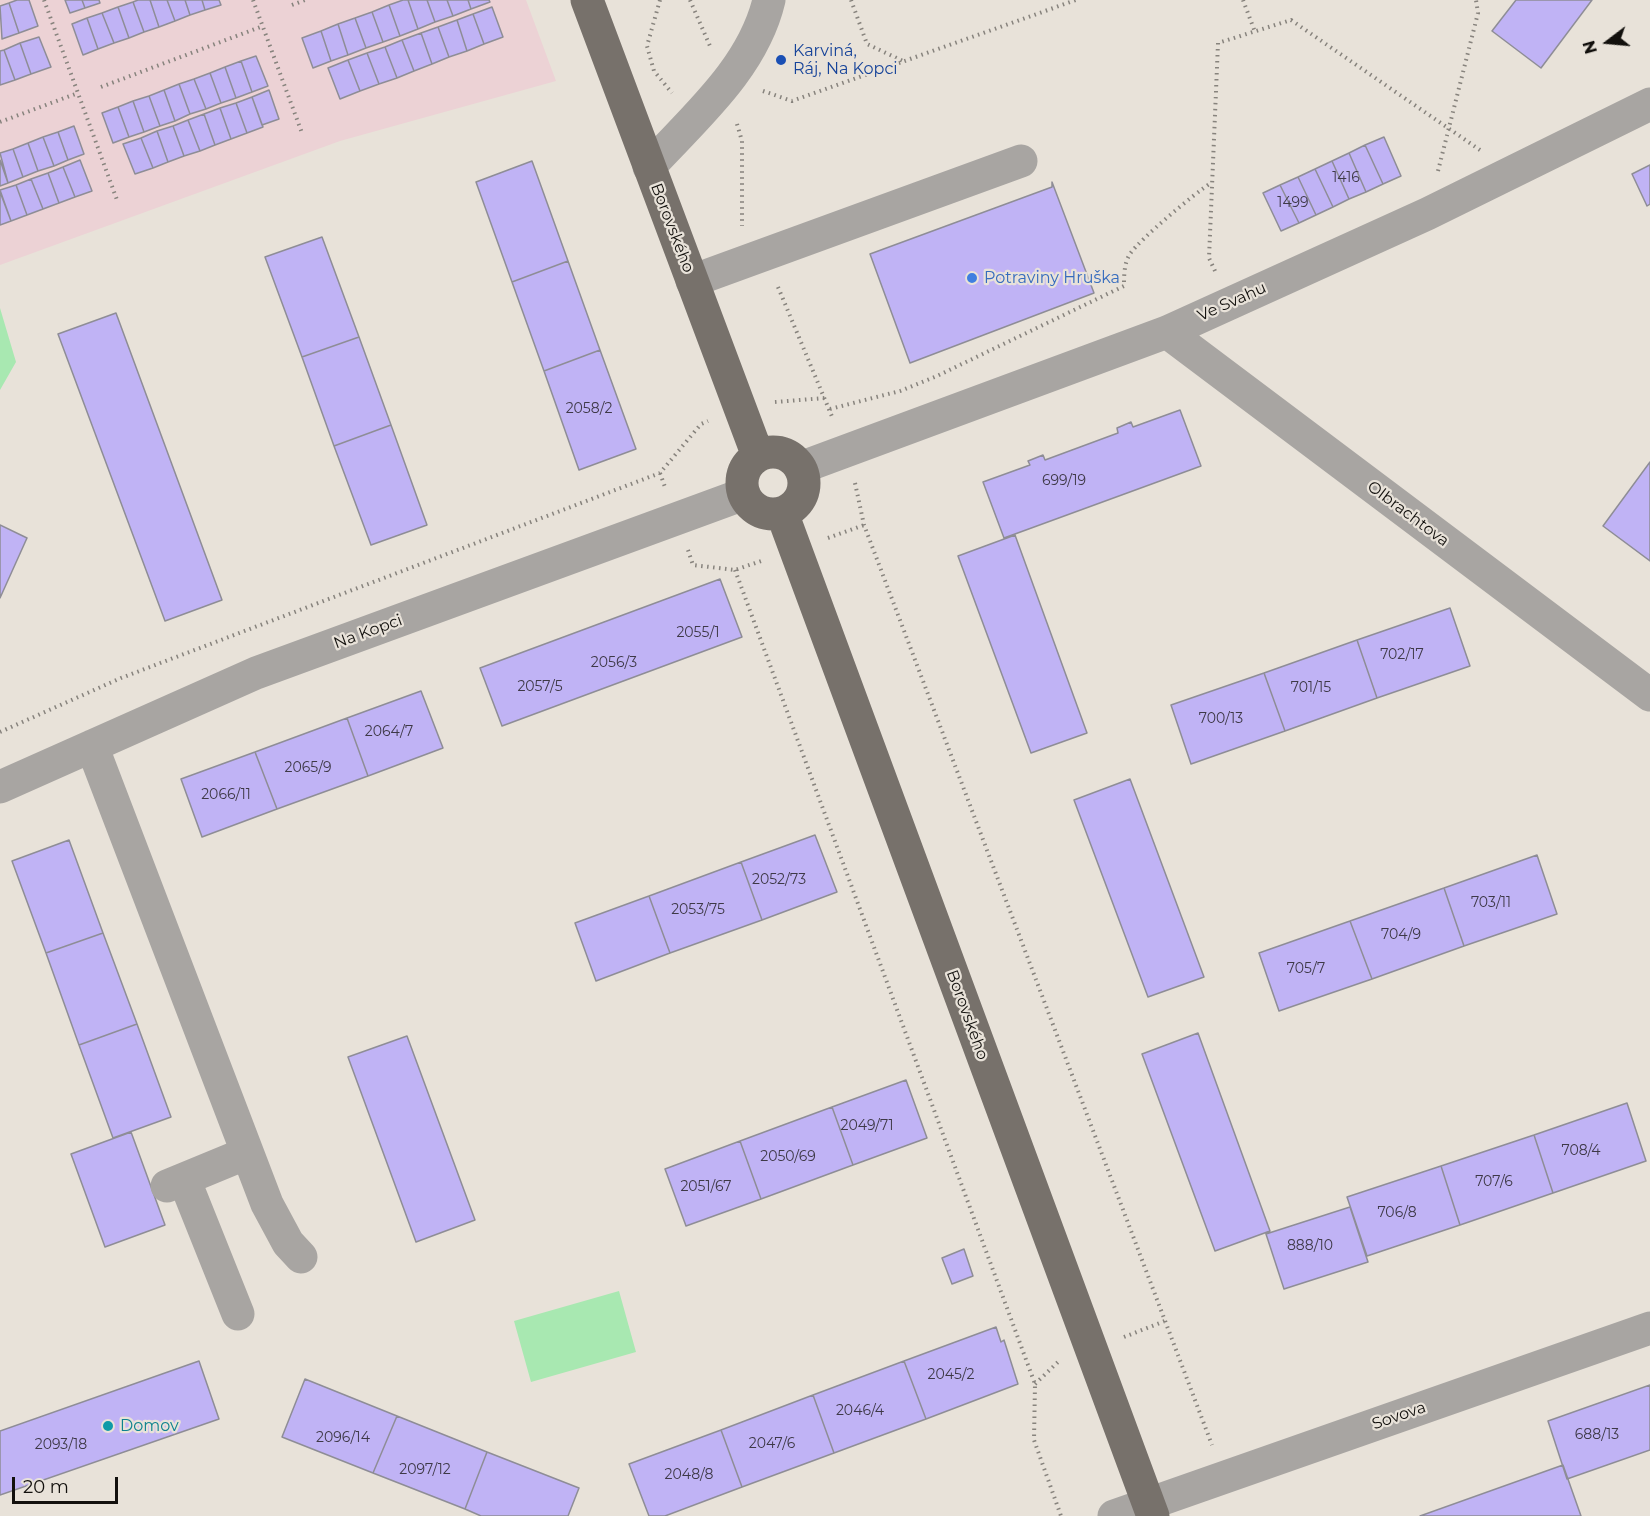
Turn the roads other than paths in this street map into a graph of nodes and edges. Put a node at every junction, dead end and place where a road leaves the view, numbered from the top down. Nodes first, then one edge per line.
1 (587, 0) edge
2 (769, 0) edge
3 (1650, 104) edge
4 (1021, 161) dead end
5 (649, 167) junction
6 (692, 281) junction
7 (1167, 332) junction
8 (758, 456) junction
9 (800, 468) junction
10 (744, 494) junction
11 (782, 513) junction
12 (1650, 695) edge
13 (92, 746) junction
14 (0, 787) edge
15 (248, 1153) junction
16 (301, 1257) dead end
17 (237, 1314) dead end
18 (1650, 1328) edge
19 (1150, 1510) edge
20 (1114, 1516) edge

1 - 5 main road, Borovského
2 - 5 street
3 - 7 street, Ve Svahu
4 - 6 street
5 - 6 main road, Borovského
6 - 8 main road, Borovského
7 - 9 street, Ve Svahu
7 - 12 street, Olbrachtova
8 - 9 main road
8 - 10 main road
9 - 11 main road
10 - 11 main road
10 - 13 street, Na Kopci
11 - 19 main road, Borovského
13 - 14 street, Na Kopci
13 - 15 street
15 - 16 street
15 - 17 street
18 - 19 street, Sovova
19 - 20 street, Sovova

